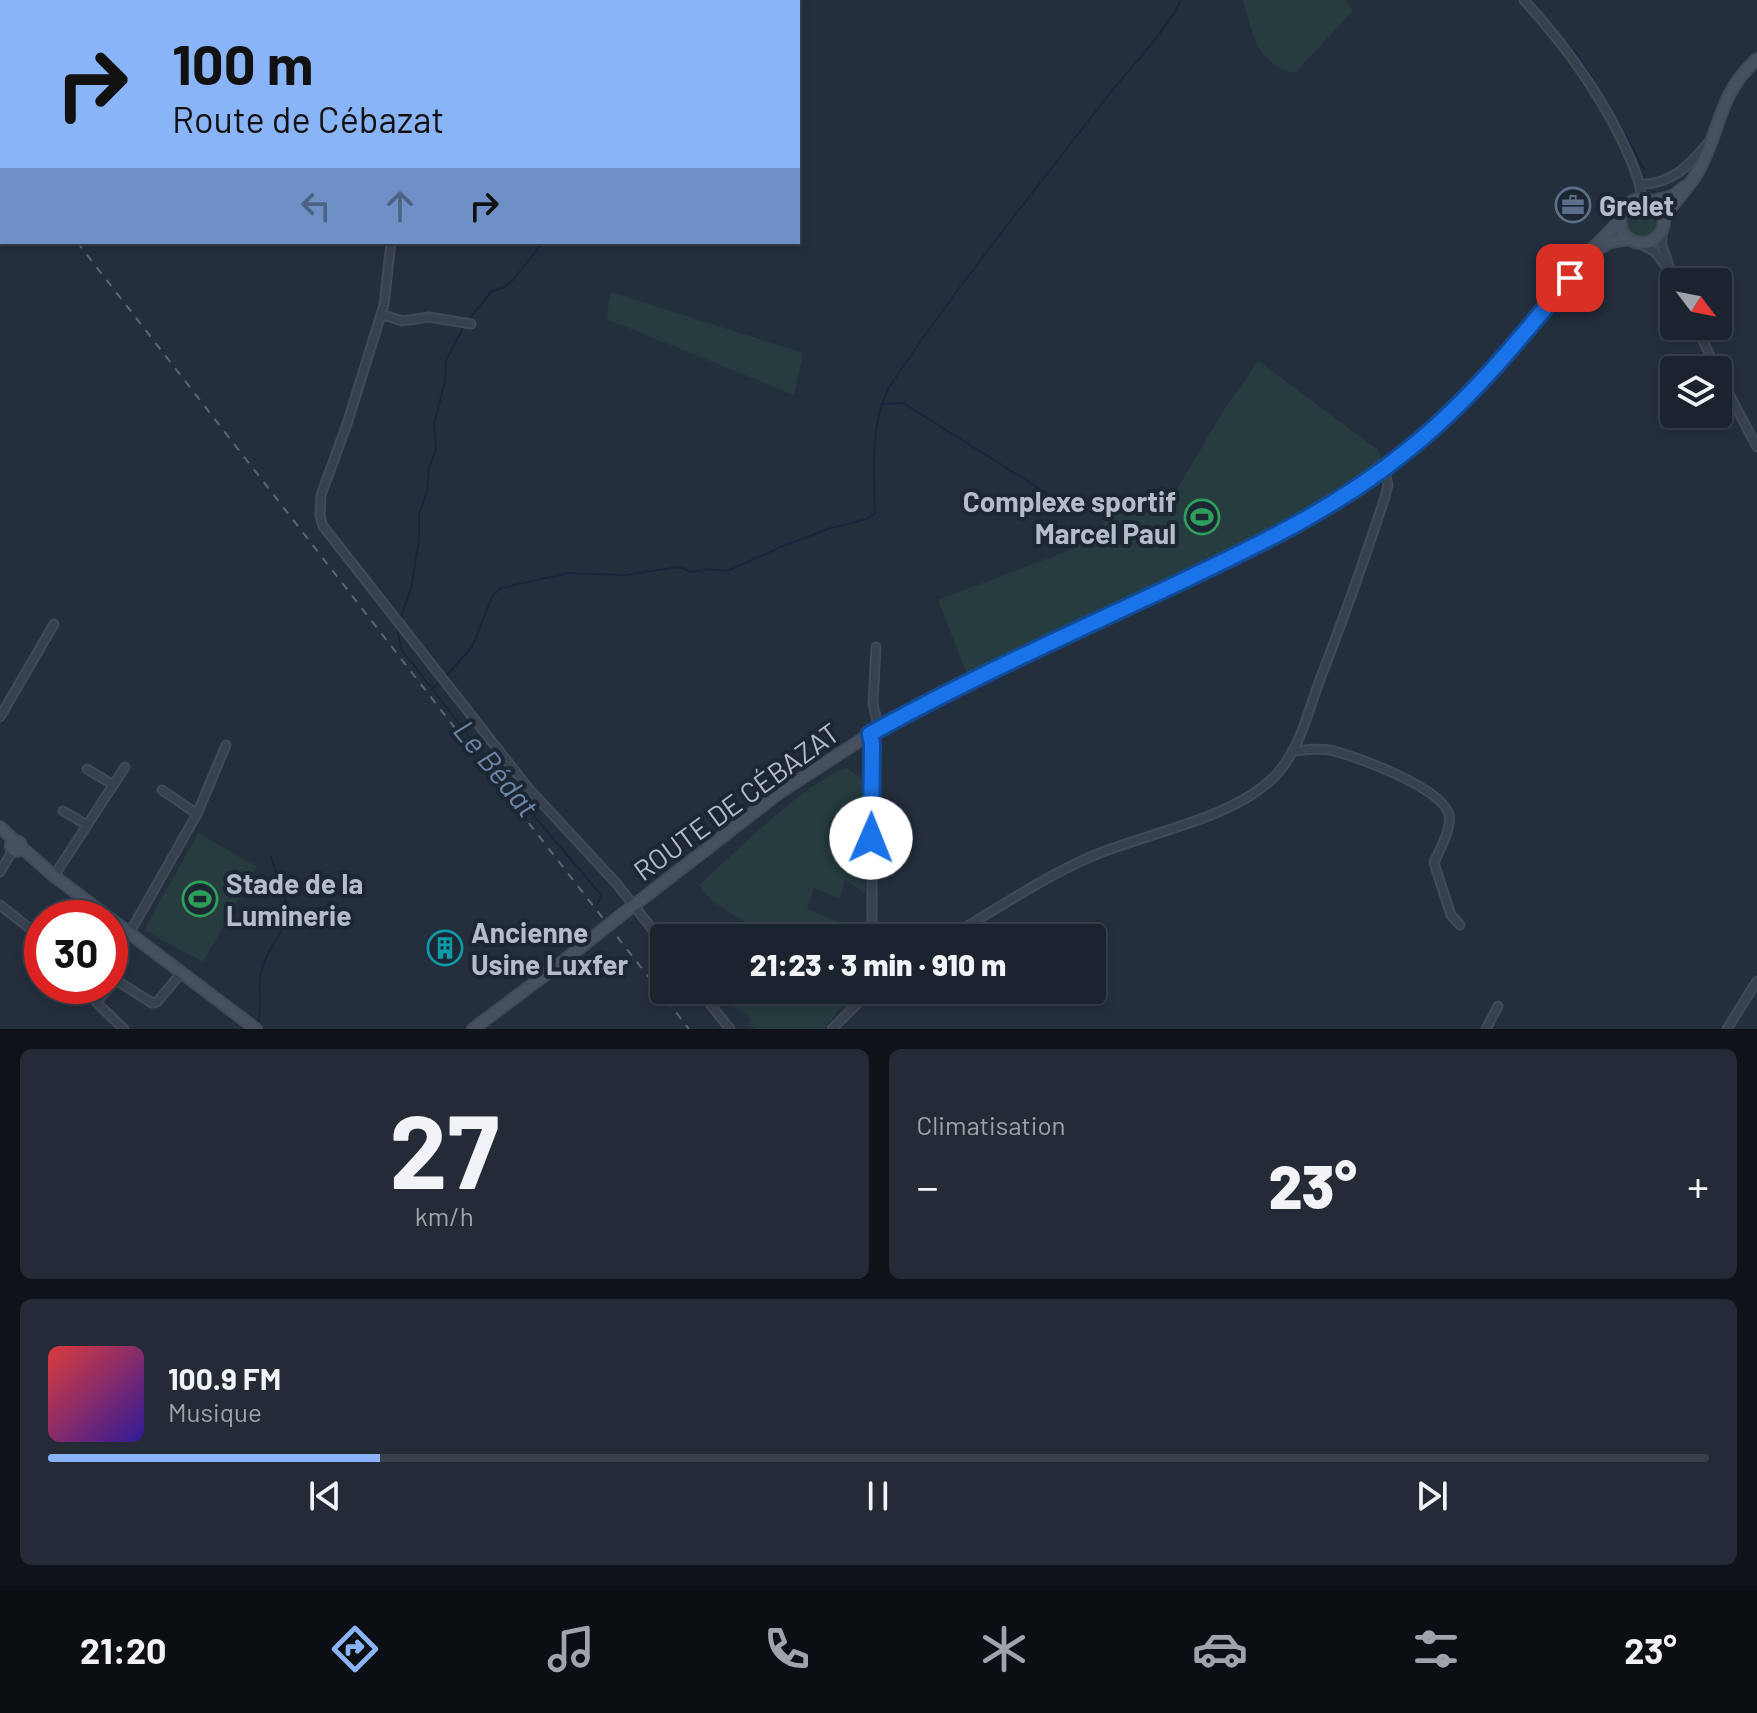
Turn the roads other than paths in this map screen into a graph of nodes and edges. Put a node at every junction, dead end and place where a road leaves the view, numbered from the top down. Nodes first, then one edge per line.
1 (1524, 0) edge
2 (1757, 59) edge
3 (1713, 138) junction
4 (1699, 171) junction
5 (1640, 184) junction
6 (1641, 198) junction
7 (1653, 201) junction
8 (1620, 221) junction
9 (1663, 224) junction
10 (1634, 241) junction
11 (391, 244) edge
12 (1578, 268) junction
13 (1668, 268) edge
14 (1669, 268) edge
15 (381, 314) junction
16 (471, 324) dead end
17 (1732, 400) edge
18 (1757, 447) edge
19 (1384, 468) junction
20 (54, 624) dead end
21 (876, 647) dead end
22 (0, 717) edge
23 (875, 731) junction
24 (226, 745) dead end
25 (1292, 751) junction
26 (125, 767) dead end
27 (87, 769) dead end
28 (112, 784) junction
29 (162, 790) dead end
30 (63, 811) dead end
31 (197, 814) junction
32 (87, 825) junction
33 (0, 827) edge
34 (0, 834) edge
35 (15, 847) junction
36 (0, 872) edge
37 (54, 876) junction
38 (78, 900) edge
39 (0, 905) edge
40 (634, 905) junction
41 (24, 924) edge
42 (872, 924) edge
43 (971, 924) edge
44 (1460, 925) dead end
45 (650, 926) edge
46 (130, 932) junction
47 (128, 939) edge
48 (178, 977) junction
49 (1757, 981) edge
50 (128, 988) edge
51 (98, 1004) edge
52 (710, 1004) edge
53 (857, 1004) edge
54 (1498, 1006) dead end
55 (124, 1029) edge
56 (248, 1029) edge
57 (256, 1029) edge
58 (473, 1029) edge
59 (730, 1029) edge
60 (832, 1029) edge
61 (1486, 1029) edge
62 (1727, 1029) edge

1 - 5 street
2 - 3 main road
3 - 4 main road
3 - 5 street
4 - 7 main road
4 - 9 main road
5 - 6 street
6 - 7 main road
6 - 8 main road
7 - 9 main road
8 - 10 main road
8 - 12 main road, ROUTE DE CÉBAZAT
9 - 10 main road
9 - 14 street
10 - 12 main road, ROUTE DE CÉBAZAT
10 - 13 street
11 - 15 street
12 - 19 main road, ROUTE DE CÉBAZAT
15 - 16 street
15 - 40 street
17 - 18 street
19 - 23 main road, ROUTE DE CÉBAZAT
19 - 25 street
20 - 22 street
21 - 23 street
23 - 40 main road, ROUTE DE CÉBAZAT
23 - 42 street
24 - 31 street
25 - 43 street
25 - 44 street
26 - 28 street
27 - 28 street
28 - 32 street
29 - 31 street
30 - 32 street
31 - 46 street
32 - 37 street
33 - 35 main road
34 - 35 main road
35 - 36 street
35 - 37 main road
35 - 38 main road
37 - 46 main road
39 - 41 street
40 - 45 street
40 - 58 main road, ROUTE DE CÉBAZAT, bridge
46 - 57 main road
47 - 48 main road
48 - 50 street
48 - 56 main road
49 - 62 street
51 - 55 street
52 - 59 street
53 - 60 street
54 - 61 street

